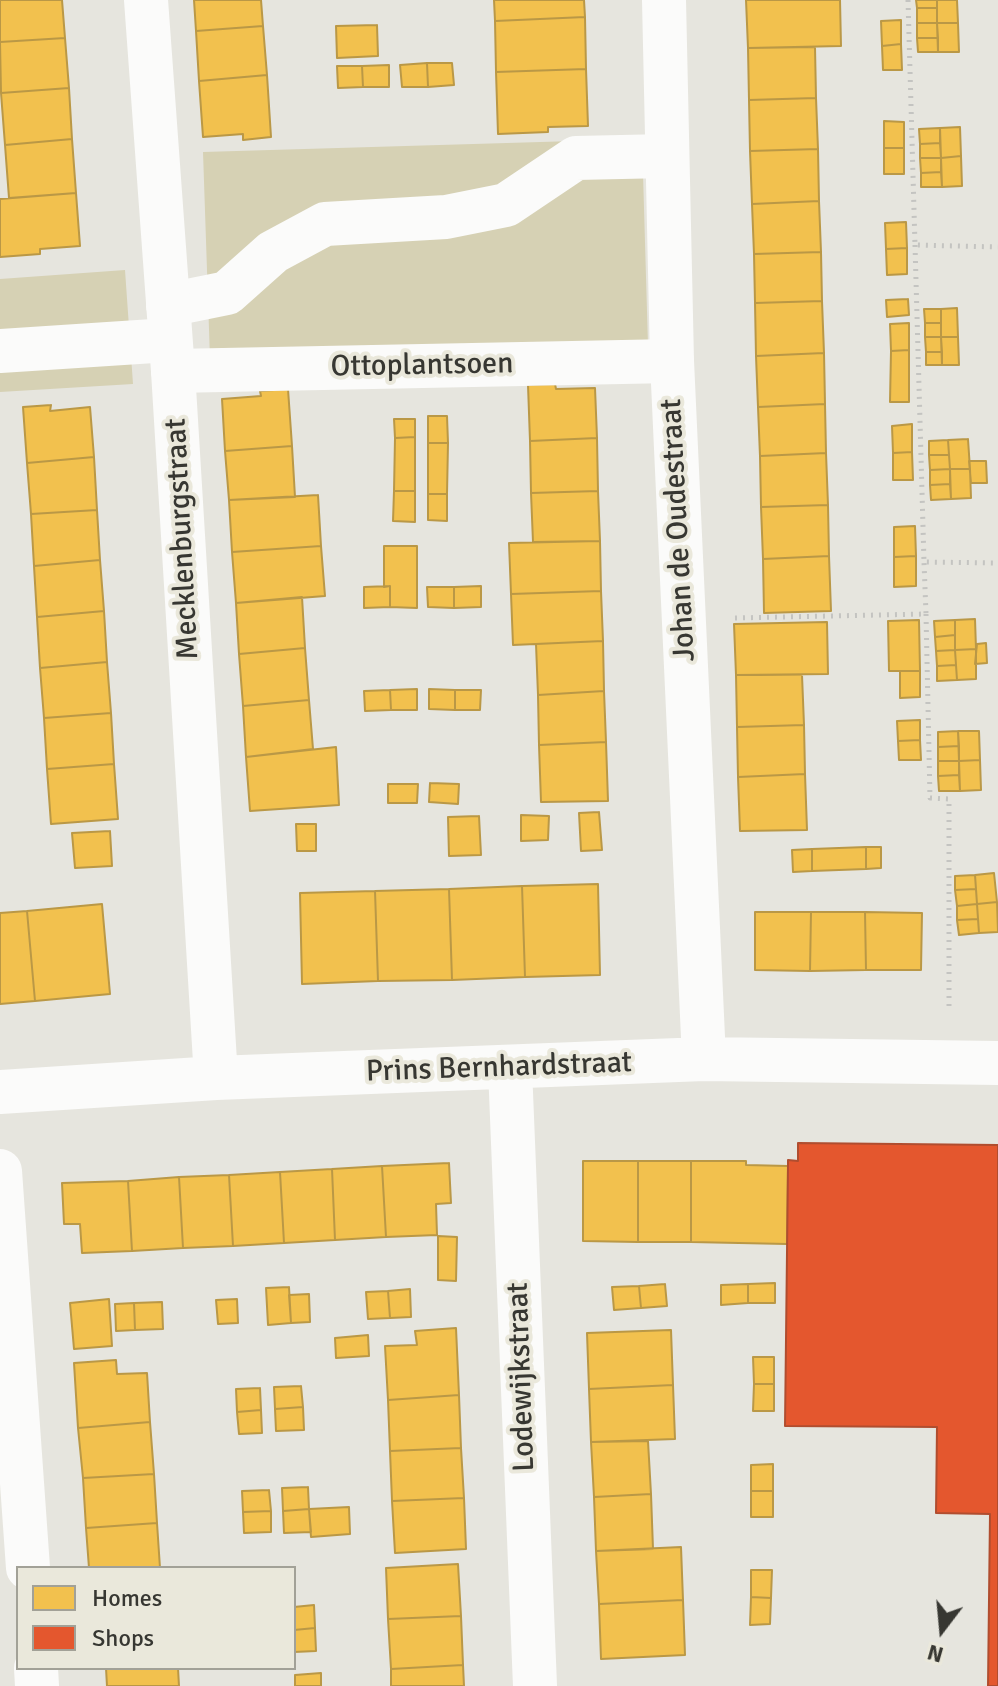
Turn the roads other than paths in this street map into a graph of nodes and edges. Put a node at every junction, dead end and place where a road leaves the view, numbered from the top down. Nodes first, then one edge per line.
1 (146, 0) edge
2 (664, 0) edge
3 (667, 156) junction
4 (170, 339) junction
5 (0, 351) edge
6 (672, 361) junction
7 (704, 1059) junction
8 (998, 1063) edge
9 (510, 1068) junction
10 (216, 1078) junction
11 (0, 1092) edge
12 (0, 1171) edge
13 (28, 1566) edge
14 (535, 1686) edge

1 - 4 street, Mecklenburgstraat
2 - 3 street, Johan de Oudestraat
3 - 4 street
3 - 6 street, Johan de Oudestraat
4 - 5 street
4 - 6 street, Ottoplantsoen
4 - 10 street, Mecklenburgstraat
6 - 7 street, Johan de Oudestraat
7 - 8 street, Prins Bernhardstraat
7 - 9 street, Prins Bernhardstraat
9 - 10 street, Prins Bernhardstraat
9 - 14 street, Lodewijkstraat
10 - 11 street, Prins Bernhardstraat
12 - 13 street

